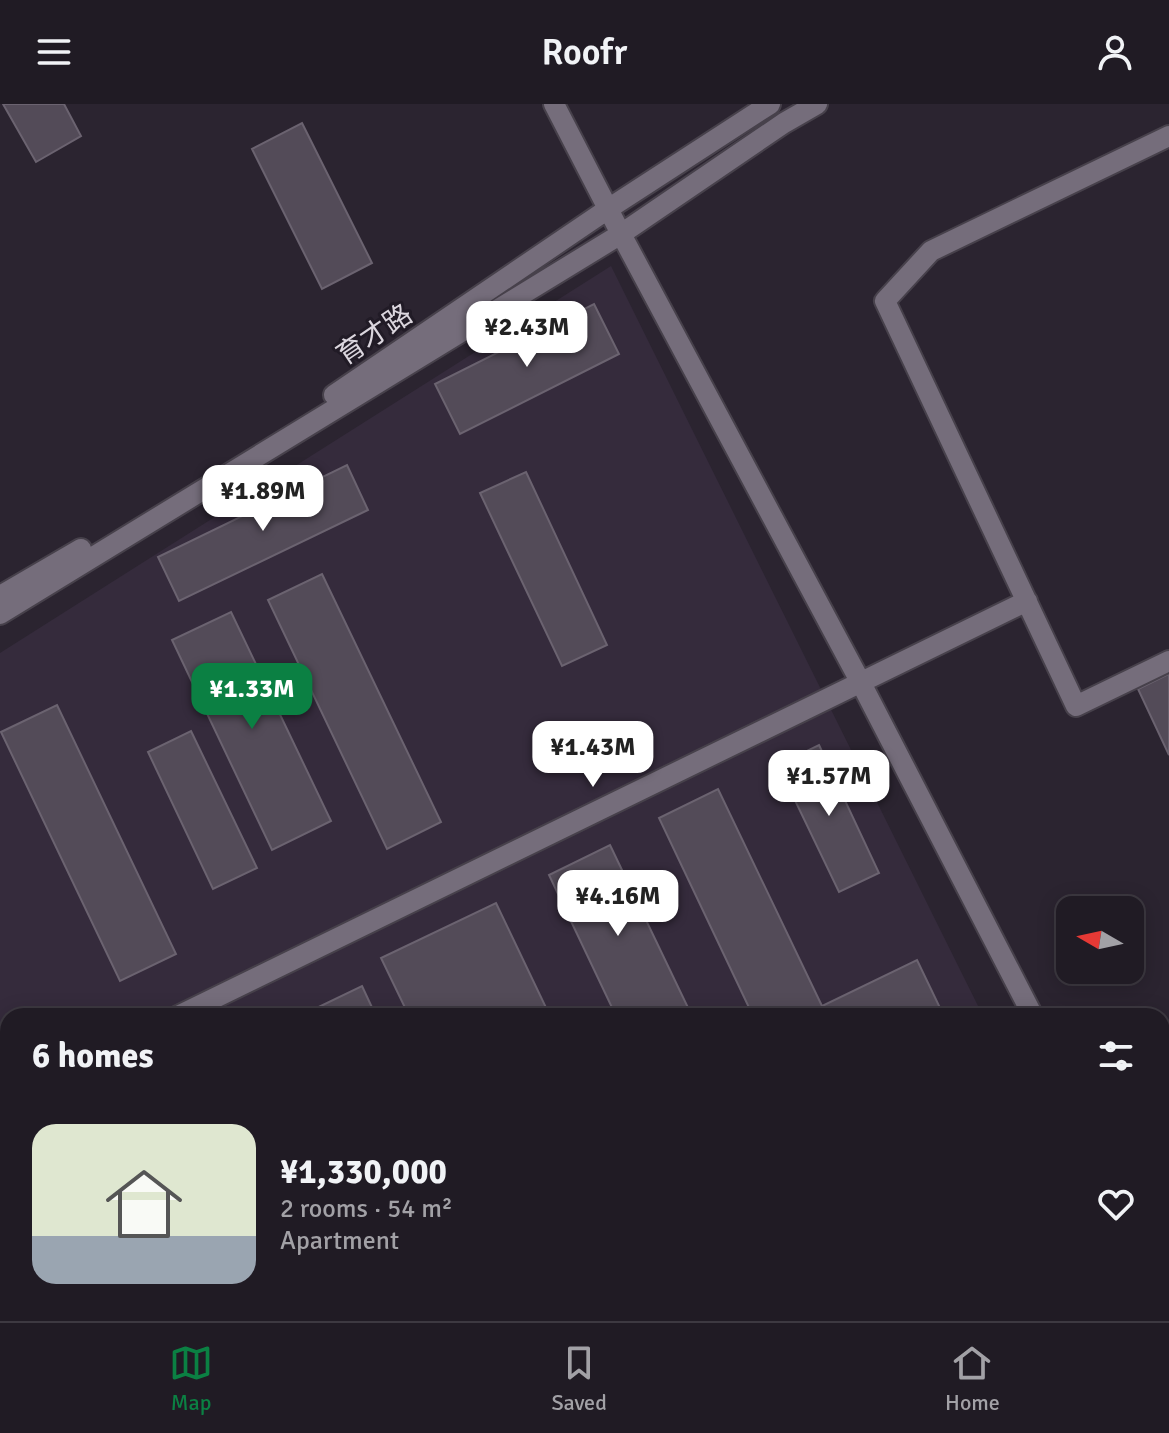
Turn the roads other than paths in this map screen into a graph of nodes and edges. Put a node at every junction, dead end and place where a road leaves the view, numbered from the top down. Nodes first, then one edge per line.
1 (554, 104) edge
2 (770, 104) edge
3 (817, 104) edge
4 (1169, 136) edge
5 (608, 209) junction
6 (621, 234) junction
7 (0, 596) edge
8 (1027, 601) junction
9 (0, 614) edge
10 (1169, 661) edge
11 (861, 683) junction
12 (194, 1008) edge
13 (1029, 1008) edge

1 - 5 street
2 - 5 street, 育才路
3 - 6 street
4 - 8 street
5 - 6 street
5 - 7 street, 育才路
6 - 9 street
6 - 11 street
8 - 10 street
8 - 11 street
11 - 12 street
11 - 13 street

